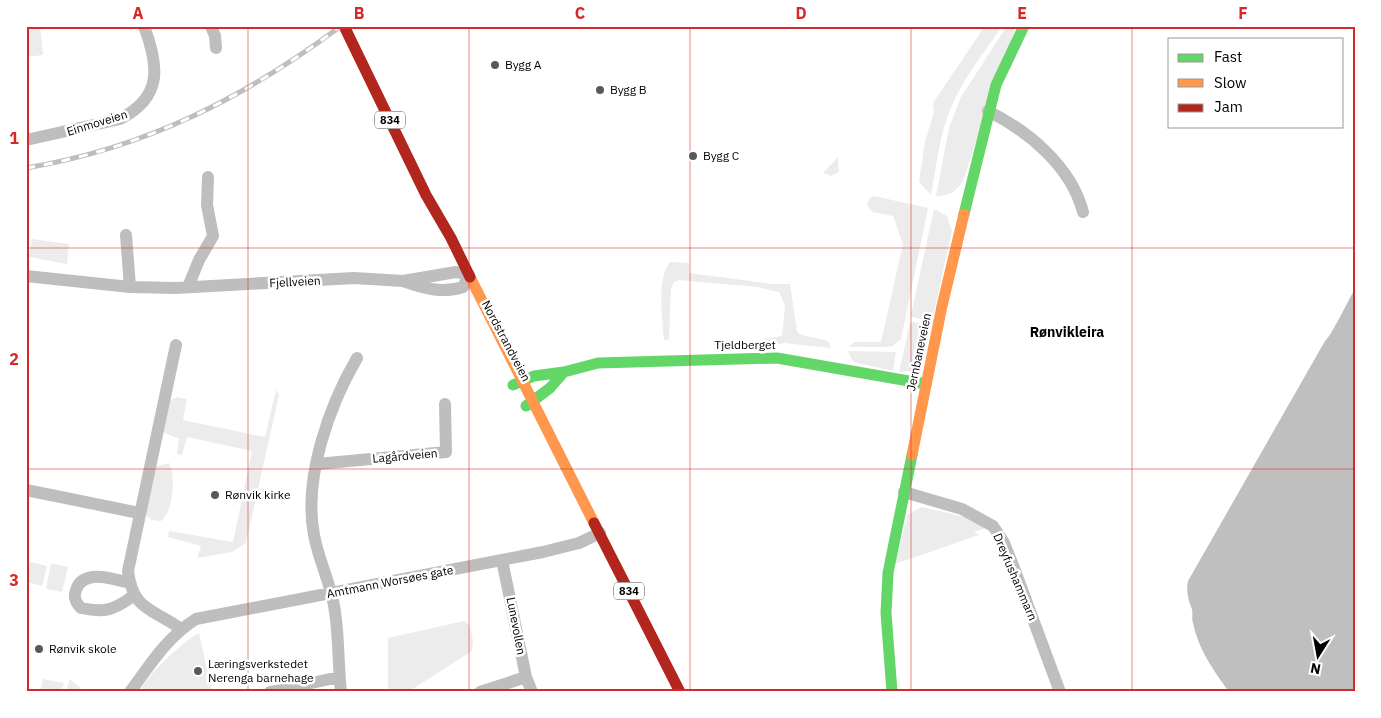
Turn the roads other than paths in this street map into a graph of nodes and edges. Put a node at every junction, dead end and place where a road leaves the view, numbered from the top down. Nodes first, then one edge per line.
1 (144, 26) edge
2 (211, 26) edge
3 (344, 26) edge
4 (1024, 26) edge
5 (216, 48) dead end
6 (988, 111) junction
7 (26, 140) edge
8 (208, 177) dead end
9 (426, 195) junction
10 (1083, 212) dead end
11 (126, 235) dead end
12 (456, 272) junction
13 (469, 275) junction
14 (26, 276) edge
15 (403, 280) junction
16 (130, 287) junction
17 (188, 287) junction
18 (463, 287) junction
19 (176, 345) dead end
20 (358, 358) dead end
21 (564, 372) junction
22 (518, 382) junction
23 (926, 384) junction
24 (530, 403) junction
25 (445, 404) dead end
26 (317, 464) junction
27 (26, 490) edge
28 (904, 492) junction
29 (139, 514) junction
30 (600, 533) junction
31 (502, 560) junction
32 (130, 583) junction
33 (332, 593) junction
34 (134, 596) junction
35 (181, 629) junction
36 (339, 677) junction
37 (526, 677) junction
38 (130, 692) edge
39 (270, 692) edge
40 (341, 692) edge
41 (480, 692) edge
42 (532, 692) edge
43 (680, 692) edge
44 (892, 692) edge
45 (1060, 692) edge

1 - 7 street, Einmoveien
2 - 5 street
3 - 9 street, Nordstrandveien / 834
4 - 6 street, Jernbaneveien
6 - 10 street
6 - 23 street, Jernbaneveien
8 - 17 street
9 - 12 street, Nordstrandveien / 834
9 - 13 street, Nordstrandveien / 834
11 - 16 street
12 - 13 street, Fjellveien
12 - 15 street, Fjellveien
12 - 18 street, Nordstrandveien / 834
13 - 18 street
13 - 22 street, Nordstrandveien / 834
14 - 16 street, Fjellveien
15 - 17 street, Fjellveien
15 - 18 street, Fjellveien
16 - 17 street, Fjellveien
18 - 22 street, Nordstrandveien / 834
19 - 29 street
20 - 26 street
21 - 22 street, Tjeldberget
21 - 23 street, Tjeldberget
21 - 24 street
22 - 24 street, Nordstrandveien / 834
23 - 28 street, Jernbaneveien
24 - 30 street, Nordstrandveien / 834
25 - 26 street, Lagårdveien
26 - 33 street
27 - 29 street
28 - 44 street, Jernbaneveien
28 - 45 street, Dreyfushammarn
29 - 32 street
30 - 31 street, Amtmann Worsøes gate
30 - 43 street, Nordstrandveien / 834
31 - 33 street, Amtmann Worsøes gate
31 - 37 street, Lunevollen
32 - 34 street
32 - 34 street
33 - 35 street, Amtmann Worsøes gate
33 - 36 street
34 - 35 street
35 - 38 street, Amtmann Worsøes gate
36 - 39 street
36 - 40 street
37 - 41 street
37 - 42 street, Lunevollen

